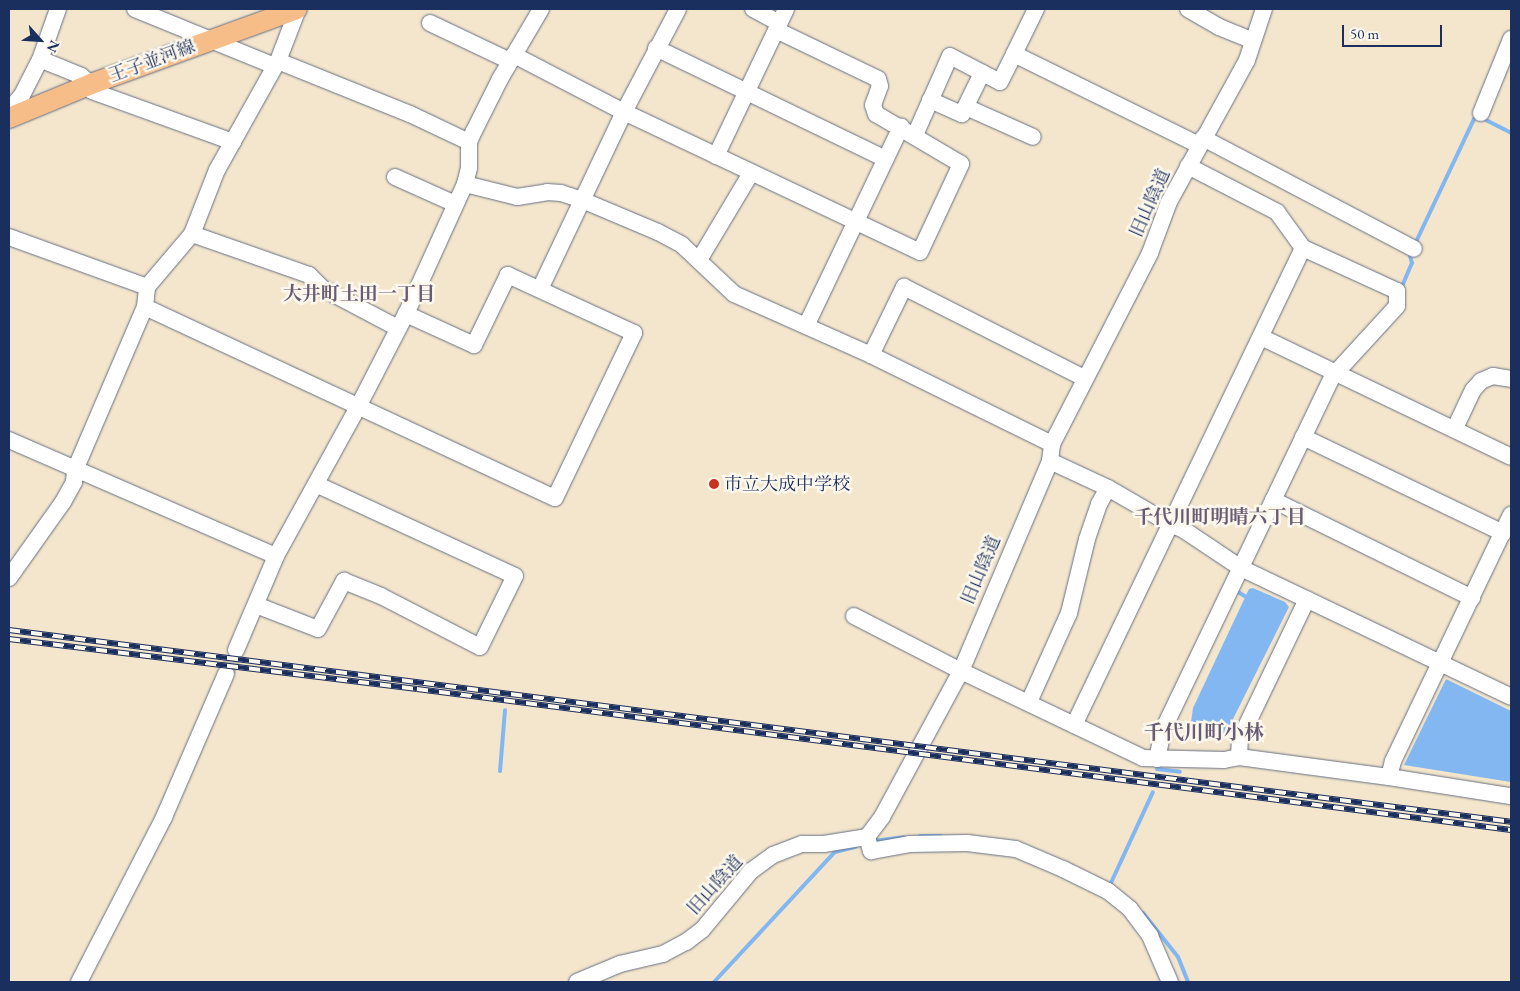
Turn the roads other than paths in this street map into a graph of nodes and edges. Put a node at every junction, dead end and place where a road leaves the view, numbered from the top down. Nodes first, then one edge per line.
1 (58, 9) edge
2 (135, 9) edge
3 (298, 9) edge
4 (541, 9) edge
5 (678, 9) edge
6 (753, 9) edge
7 (1036, 9) edge
8 (1188, 9) edge
9 (1264, 9) edge
10 (780, 21) edge
11 (430, 23) dead end
12 (213, 39) junction
13 (1511, 39) edge
14 (1252, 40) junction
15 (656, 48) junction
16 (1014, 54) junction
17 (512, 58) junction
18 (47, 62) dead end
19 (277, 64) junction
20 (982, 73) junction
21 (91, 84) junction
22 (747, 93) junction
23 (930, 100) junction
24 (966, 107) junction
25 (624, 112) junction
26 (1481, 113) dead end
27 (9, 118) edge
28 (908, 131) junction
29 (1033, 137) dead end
30 (1201, 141) junction
31 (232, 142) junction
32 (469, 142) junction
33 (716, 156) junction
34 (886, 159) junction
35 (1188, 166) junction
36 (751, 173) junction
37 (395, 177) dead end
38 (465, 184) junction
39 (582, 200) junction
40 (455, 204) junction
41 (856, 222) junction
42 (192, 234) junction
43 (9, 238) edge
44 (1303, 248) junction
45 (1414, 249) dead end
46 (699, 260) junction
47 (147, 287) junction
48 (540, 289) junction
49 (145, 307) junction
50 (402, 321) junction
51 (806, 326) junction
52 (1261, 337) junction
53 (871, 355) junction
54 (1337, 373) junction
55 (1084, 378) junction
56 (1511, 379) edge
57 (359, 405) junction
58 (1454, 428) junction
59 (1303, 437) junction
60 (9, 440) edge
61 (1052, 444) junction
62 (1511, 457) edge
63 (1050, 461) junction
64 (75, 470) junction
65 (316, 484) junction
66 (1108, 488) junction
67 (1273, 500) junction
68 (1511, 515) edge
69 (1170, 524) junction
70 (1503, 533) junction
71 (276, 556) junction
72 (1241, 568) junction
73 (9, 578) edge
74 (1472, 598) junction
75 (1307, 599) junction
76 (256, 605) junction
77 (854, 616) dead end
78 (236, 650) tunnel mouth
79 (1440, 662) junction
80 (961, 671) junction
81 (226, 674) tunnel mouth
82 (1510, 692) edge
83 (1029, 702) junction
84 (1074, 725) junction
85 (1239, 757) junction
86 (1157, 759) junction
87 (1389, 777) junction
88 (1511, 796) edge
89 (867, 836) junction
90 (79, 982) edge
91 (576, 982) edge
92 (1170, 982) edge

1 - 27 street
2 - 12 street
3 - 12 main road, 王子並河線
3 - 19 street
4 - 17 street
5 - 15 street
6 - 10 street
7 - 16 street
8 - 14 street
9 - 14 street, 旧山陰道
10 - 22 street
10 - 28 street
11 - 17 street
12 - 19 street
12 - 21 main road, 王子並河線
13 - 26 street
14 - 30 street, 旧山陰道
15 - 22 street
15 - 25 street
16 - 20 street
16 - 30 street
17 - 25 street
17 - 32 street
18 - 21 street
19 - 31 street
19 - 32 street
20 - 23 street
20 - 24 street
21 - 27 main road, 王子並河線
21 - 31 street
22 - 33 street
22 - 34 street
23 - 24 street
23 - 28 street
24 - 29 street
25 - 33 street
25 - 39 street
28 - 34 street
28 - 41 street
30 - 35 street, 旧山陰道
30 - 45 street
31 - 42 street
32 - 38 street
33 - 36 street
34 - 41 street
35 - 44 street
35 - 55 street, 旧山陰道
36 - 41 street
36 - 46 street
37 - 40 street
38 - 39 street
38 - 40 street
39 - 46 street
39 - 48 street
40 - 50 street
41 - 51 street
42 - 47 street
42 - 50 street
43 - 47 street
44 - 52 street
44 - 54 street
46 - 51 street
47 - 49 street
48 - 50 street
48 - 57 street
49 - 57 street
49 - 64 street
50 - 57 street
51 - 53 street
52 - 54 street
52 - 69 street
53 - 55 street
53 - 61 street
54 - 58 street
54 - 59 street
55 - 61 street, 旧山陰道
56 - 58 street
57 - 65 street
58 - 62 street
59 - 67 street
59 - 70 street
60 - 64 street
61 - 63 street, 旧山陰道
63 - 66 street
63 - 80 street, 旧山陰道
64 - 71 street
64 - 73 street
65 - 71 street
65 - 76 street
66 - 69 street
66 - 83 street
67 - 72 street
67 - 74 street
68 - 70 street
69 - 72 street
69 - 84 street
70 - 74 street
71 - 76 street
72 - 75 street
72 - 86 street
74 - 79 street
75 - 79 street
75 - 85 street
76 - 78 street
77 - 80 street
79 - 82 street
79 - 87 street
80 - 83 street
80 - 89 street, 旧山陰道
81 - 90 street
83 - 84 street
84 - 86 street
85 - 86 street
85 - 87 street
87 - 88 street
89 - 91 street, 旧山陰道
89 - 92 street

